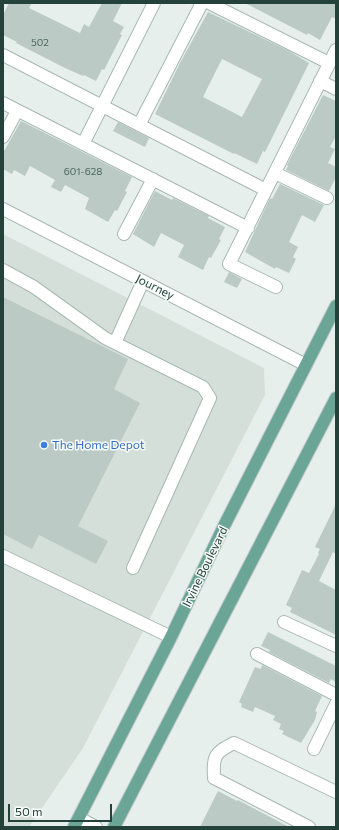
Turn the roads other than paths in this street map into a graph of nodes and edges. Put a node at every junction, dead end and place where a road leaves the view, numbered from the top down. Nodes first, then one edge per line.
1 (154, 3) edge
2 (202, 3) edge
3 (208, 3) edge
4 (336, 50) edge
5 (3, 55) edge
6 (329, 63) junction
7 (320, 81) junction
8 (336, 89) edge
9 (3, 103) edge
10 (102, 106) junction
11 (17, 111) junction
12 (139, 125) junction
13 (3, 137) edge
14 (83, 144) junction
15 (275, 173) junction
16 (153, 179) junction
17 (266, 190) junction
18 (327, 198) dead end
19 (3, 209) edge
20 (248, 228) junction
21 (124, 234) dead end
22 (3, 270) edge
23 (143, 281) junction
24 (276, 287) dead end
25 (336, 306) edge
26 (115, 343) junction
27 (306, 365) junction
28 (336, 398) edge
29 (3, 556) edge
30 (133, 568) dead end
31 (284, 622) dead end
32 (171, 637) junction
33 (336, 646) edge
34 (257, 654) dead end
35 (336, 695) edge
36 (336, 704) edge
37 (314, 749) dead end
38 (336, 792) edge
39 (76, 822) edge
40 (96, 827) edge
41 (114, 827) edge
42 (309, 827) edge

1 - 10 street
2 - 12 street
3 - 6 street
4 - 6 street
5 - 10 street
6 - 7 street
7 - 8 street
7 - 15 street
9 - 11 street
10 - 12 street
10 - 14 street
11 - 13 street
11 - 14 street
12 - 17 street
14 - 16 street
15 - 17 street
15 - 18 street
16 - 20 street
16 - 21 street
17 - 20 street
19 - 23 street, Journey
20 - 24 street
22 - 26 street
23 - 26 street
23 - 27 street, Journey
25 - 27 main road, Irvine Boulevard
26 - 30 street
27 - 32 main road, Irvine Boulevard
28 - 41 main road
29 - 32 street
31 - 33 street
32 - 39 main road, Irvine Boulevard
34 - 35 street
36 - 37 street
38 - 42 street
39 - 40 street

